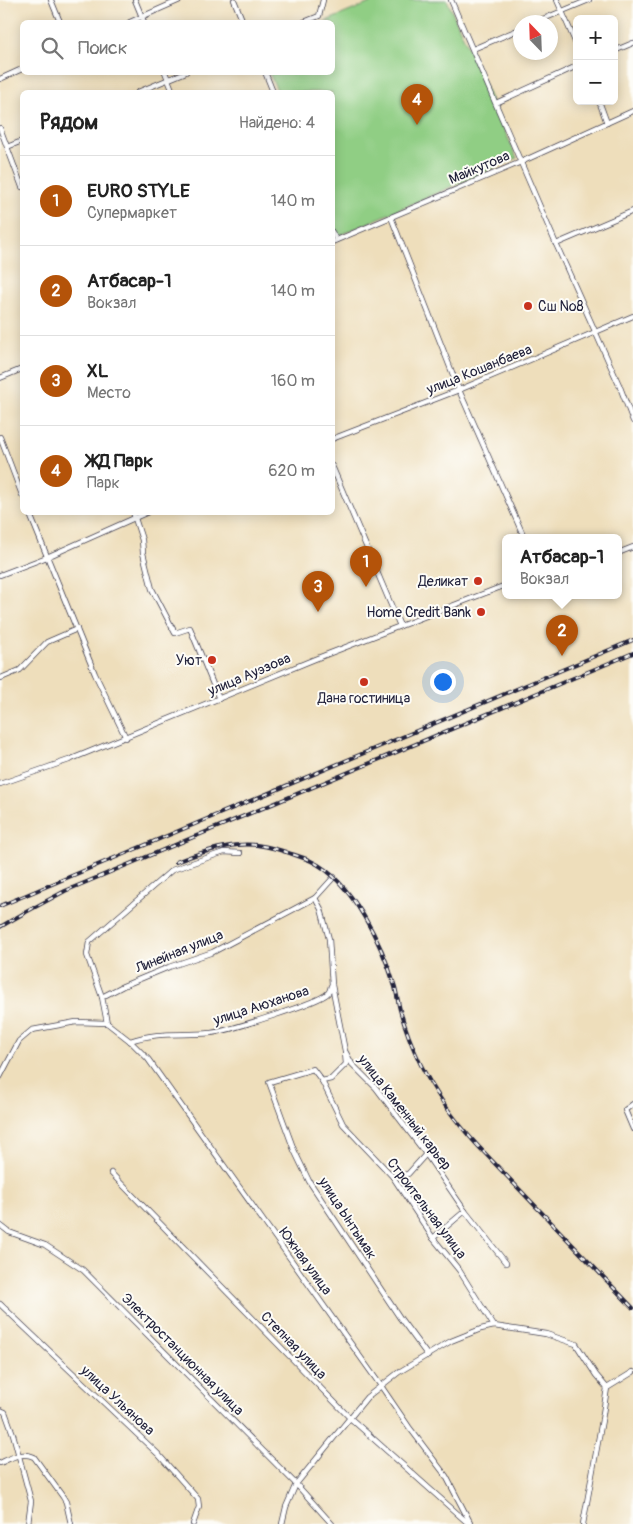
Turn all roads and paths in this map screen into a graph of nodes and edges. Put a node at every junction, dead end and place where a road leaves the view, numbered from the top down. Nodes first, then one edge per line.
1 (51, 0) edge
2 (135, 0) edge
3 (180, 0) edge
4 (234, 0) edge
5 (323, 0) edge
6 (452, 0) edge
7 (557, 0) edge
8 (589, 0) edge
9 (562, 11) junction
10 (553, 15) edge
11 (59, 20) edge
12 (143, 20) edge
13 (242, 20) edge
14 (309, 20) edge
15 (513, 32) edge
16 (573, 37) edge
17 (633, 43) edge
18 (473, 49) junction
19 (618, 49) edge
20 (573, 68) edge
21 (20, 70) edge
22 (166, 75) edge
23 (179, 75) edge
24 (266, 75) edge
25 (0, 78) edge
26 (168, 80) junction
27 (143, 90) edge
28 (172, 90) edge
29 (272, 90) edge
30 (496, 103) junction
31 (601, 105) edge
32 (633, 111) edge
33 (607, 122) junction
34 (0, 128) edge
35 (20, 142) edge
36 (7, 147) junction
37 (521, 162) junction
38 (20, 182) edge
39 (633, 211) edge
40 (391, 217) junction
41 (335, 241) edge
42 (556, 244) junction
43 (633, 316) edge
44 (596, 333) junction
45 (20, 370) edge
46 (0, 378) edge
47 (459, 390) junction
48 (633, 420) edge
49 (0, 438) edge
50 (335, 438) edge
51 (1, 444) edge
52 (335, 473) edge
53 (20, 479) edge
54 (17, 481) junction
55 (20, 489) edge
56 (30, 515) edge
57 (134, 515) edge
58 (142, 515) edge
59 (136, 518) junction
60 (523, 534) edge
61 (47, 557) junction
62 (0, 575) edge
63 (502, 587) edge
64 (400, 626) junction
65 (77, 629) junction
66 (1, 678) edge
67 (219, 699) junction
68 (126, 738) junction
69 (0, 784) edge
70 (240, 853) dead end
71 (334, 877) dead end
72 (315, 898) junction
73 (332, 985) junction
74 (102, 997) junction
75 (107, 1023) junction
76 (130, 1041) junction
77 (345, 1051) junction
78 (0, 1077) edge
79 (322, 1081) junction
80 (633, 1104) edge
81 (633, 1129) edge
82 (426, 1154) junction
83 (111, 1173) dead end
84 (393, 1176) junction
85 (465, 1211) junction
86 (0, 1225) edge
87 (433, 1238) junction
88 (506, 1263) dead end
89 (0, 1304) edge
90 (494, 1326) junction
91 (428, 1356) junction
92 (633, 1372) edge
93 (381, 1386) junction
94 (607, 1388) junction
95 (0, 1410) edge
96 (349, 1417) junction
97 (18, 1455) junction
98 (0, 1462) edge
99 (296, 1484) junction
100 (28, 1524) edge
101 (71, 1524) edge
102 (193, 1524) edge
103 (282, 1524) edge
104 (332, 1524) edge
105 (470, 1524) edge
106 (583, 1524) edge

1 - 11 street
2 - 12 street
3 - 12 street
4 - 13 street
5 - 14 street
6 - 18 street
7 - 9 street
8 - 9 street
9 - 10 street
9 - 16 street
15 - 18 street
17 - 19 street
18 - 30 street
20 - 30 street
21 - 25 street
22 - 26 street
23 - 26 street
24 - 29 street
26 - 27 street
26 - 28 street
30 - 37 street
31 - 33 street
32 - 33 street, Майкутова
33 - 37 street, Майкутова
34 - 36 street
35 - 36 street
36 - 38 street
37 - 40 street, Майкутова
37 - 42 street
39 - 42 street
40 - 41 street, Майкутова
40 - 47 street
42 - 44 street
43 - 44 street, улица Кошанбаева
44 - 47 street, улица Кошанбаева
44 - 48 street
45 - 46 street
47 - 50 street, улица Кошанбаева
47 - 60 street
49 - 51 street
51 - 54 street
52 - 64 street
53 - 54 street
54 - 55 street
56 - 61 street
57 - 59 street
58 - 59 street
59 - 61 street
59 - 67 street
61 - 62 street
61 - 65 street
63 - 64 street, улица Ауэзова
64 - 67 street, улица Ауэзова
65 - 66 street
65 - 68 street
67 - 68 street, улица Ауэзова
68 - 69 street, улица Ауэзова
70 - 74 street
71 - 72 street, Линейная улица
72 - 73 street, улица Каменный карьер
72 - 74 street, Линейная улица
73 - 76 street, улица Аюханова
73 - 77 street, улица Каменный карьер
74 - 75 street
75 - 76 street, Южная улица
75 - 78 street
76 - 93 street, Южная улица
77 - 79 street
77 - 82 street, улица Каменный карьер
79 - 84 street, Строительная улица
79 - 91 street, улица Ынтымак
80 - 81 street
82 - 84 street
82 - 85 street, улица Каменный карьер
83 - 96 street, Степная улица
84 - 87 street, Строительная улица
85 - 87 street
85 - 88 street, улица Каменный карьер
86 - 99 street, Электростанционная улица
87 - 90 street, Строительная улица
89 - 102 street, улица Ульянова
90 - 91 street
90 - 94 street
91 - 93 street
92 - 94 street
93 - 96 street
93 - 105 street, Южная улица
94 - 106 street
95 - 97 street
96 - 99 street
96 - 105 street, Степная улица
97 - 98 street
97 - 100 street
97 - 101 street
99 - 103 street
99 - 104 street, Электростанционная улица

